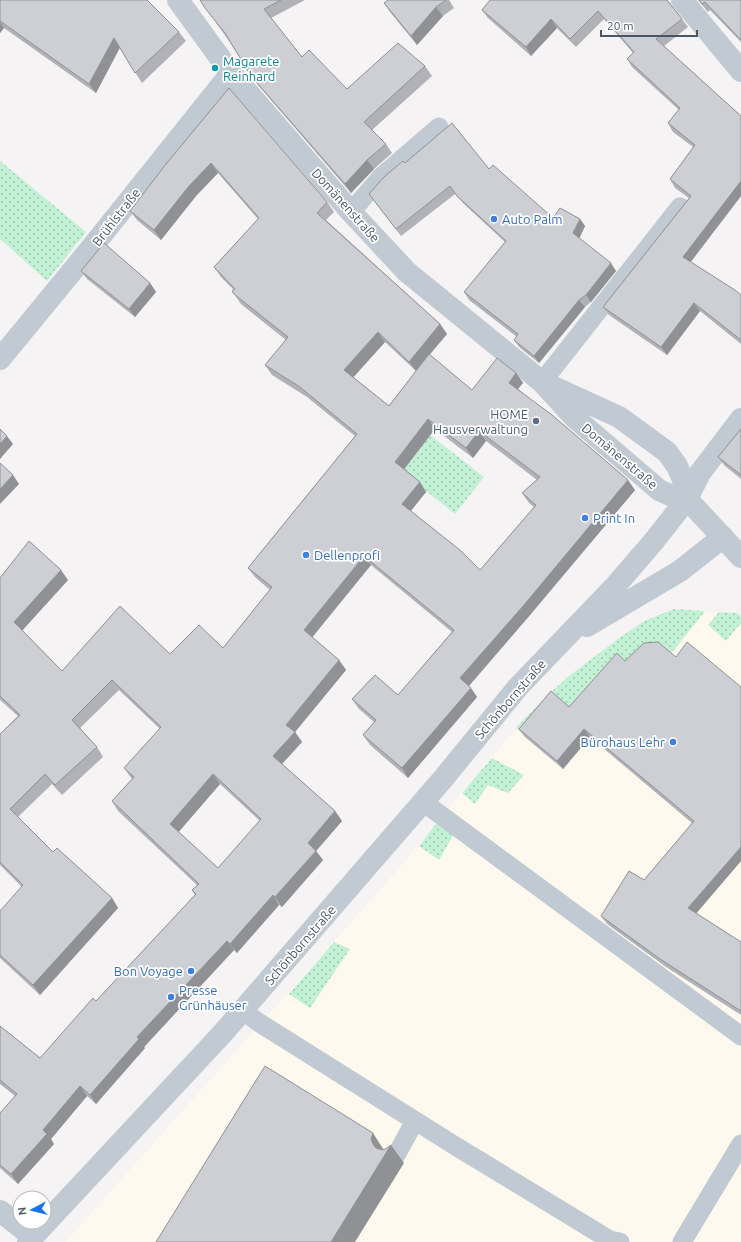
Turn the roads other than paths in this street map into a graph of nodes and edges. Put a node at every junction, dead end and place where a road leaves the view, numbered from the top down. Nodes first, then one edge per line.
1 (178, 0) edge
2 (682, 0) edge
3 (741, 71) edge
4 (231, 73) junction
5 (439, 127) dead end
6 (680, 207) edge
7 (351, 212) junction
8 (0, 359) edge
9 (542, 382) junction
10 (741, 419) edge
11 (687, 499) junction
12 (723, 537) junction
13 (741, 557) edge
14 (562, 640) junction
15 (423, 802) junction
16 (242, 1010) junction
17 (741, 1036) edge
18 (416, 1121) junction
19 (741, 1144) edge
20 (395, 1158) dead end
21 (0, 1211) edge
22 (30, 1239) edge
23 (620, 1242) edge
24 (682, 1242) edge

1 - 4 street, Domänenstraße
2 - 3 street
4 - 7 street, Domänenstraße
4 - 8 street, Brühlstraße
5 - 7 lane
6 - 9 lane
7 - 9 street, Domänenstraße
9 - 11 street, Domänenstraße
9 - 11 street, Domänenstraße
10 - 11 street, Schönbornstraße
11 - 12 street
11 - 14 street, Schönbornstraße
12 - 13 street
12 - 14 street, Schönbornstraße
14 - 15 street, Schönbornstraße
15 - 16 street, Schönbornstraße
15 - 17 lane
16 - 18 lane
16 - 22 street, Schönbornstraße
18 - 20 lane
18 - 23 lane
19 - 24 lane
21 - 22 street

